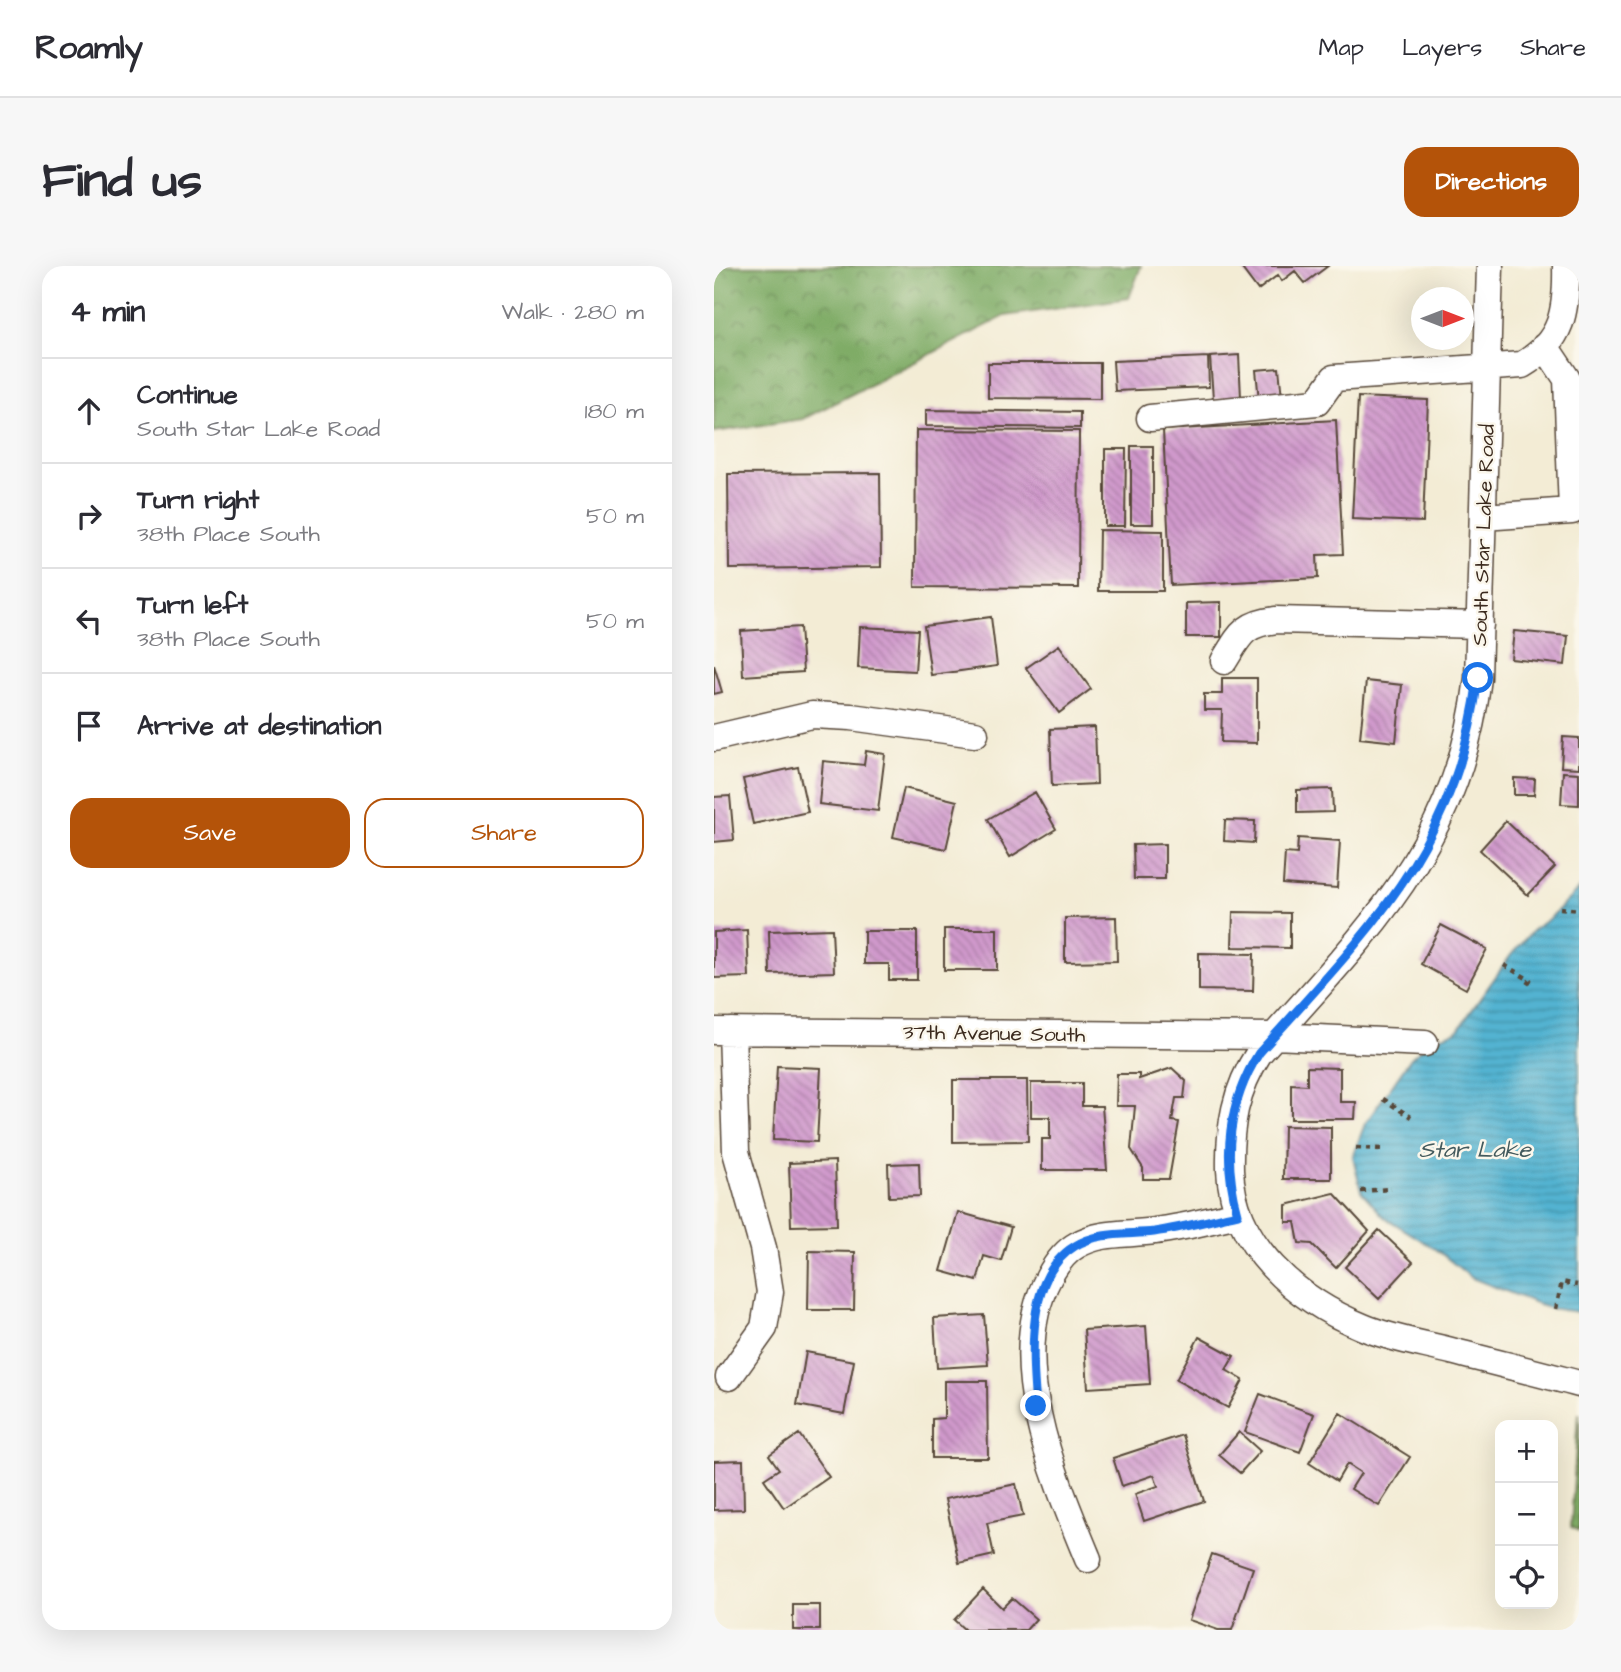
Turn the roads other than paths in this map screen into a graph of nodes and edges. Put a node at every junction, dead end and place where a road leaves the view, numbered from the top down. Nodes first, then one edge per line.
1 (1490, 266) edge
2 (1566, 266) edge
3 (1545, 346) junction
4 (1488, 367) junction
5 (1150, 418) dead end
6 (1483, 517) junction
7 (1480, 625) junction
8 (1224, 661) dead end
9 (975, 734) dead end
10 (714, 738) edge
11 (723, 1031) edge
12 (1274, 1036) junction
13 (1425, 1043) dead end
14 (1238, 1214) junction
15 (729, 1377) dead end
16 (1579, 1384) edge
17 (1088, 1559) dead end

1 - 4 street, South Star Lake Road
2 - 3 street
3 - 4 street
3 - 6 street
4 - 5 street
4 - 6 street, South Star Lake Road
6 - 7 street, South Star Lake Road
7 - 8 street
7 - 12 street, South Star Lake Road
9 - 10 street
11 - 12 street, 37th Avenue South
11 - 15 street
12 - 13 street, 37th Avenue South
12 - 14 street, South Star Lake Road
14 - 16 street, South Star Lake Road
14 - 17 street

